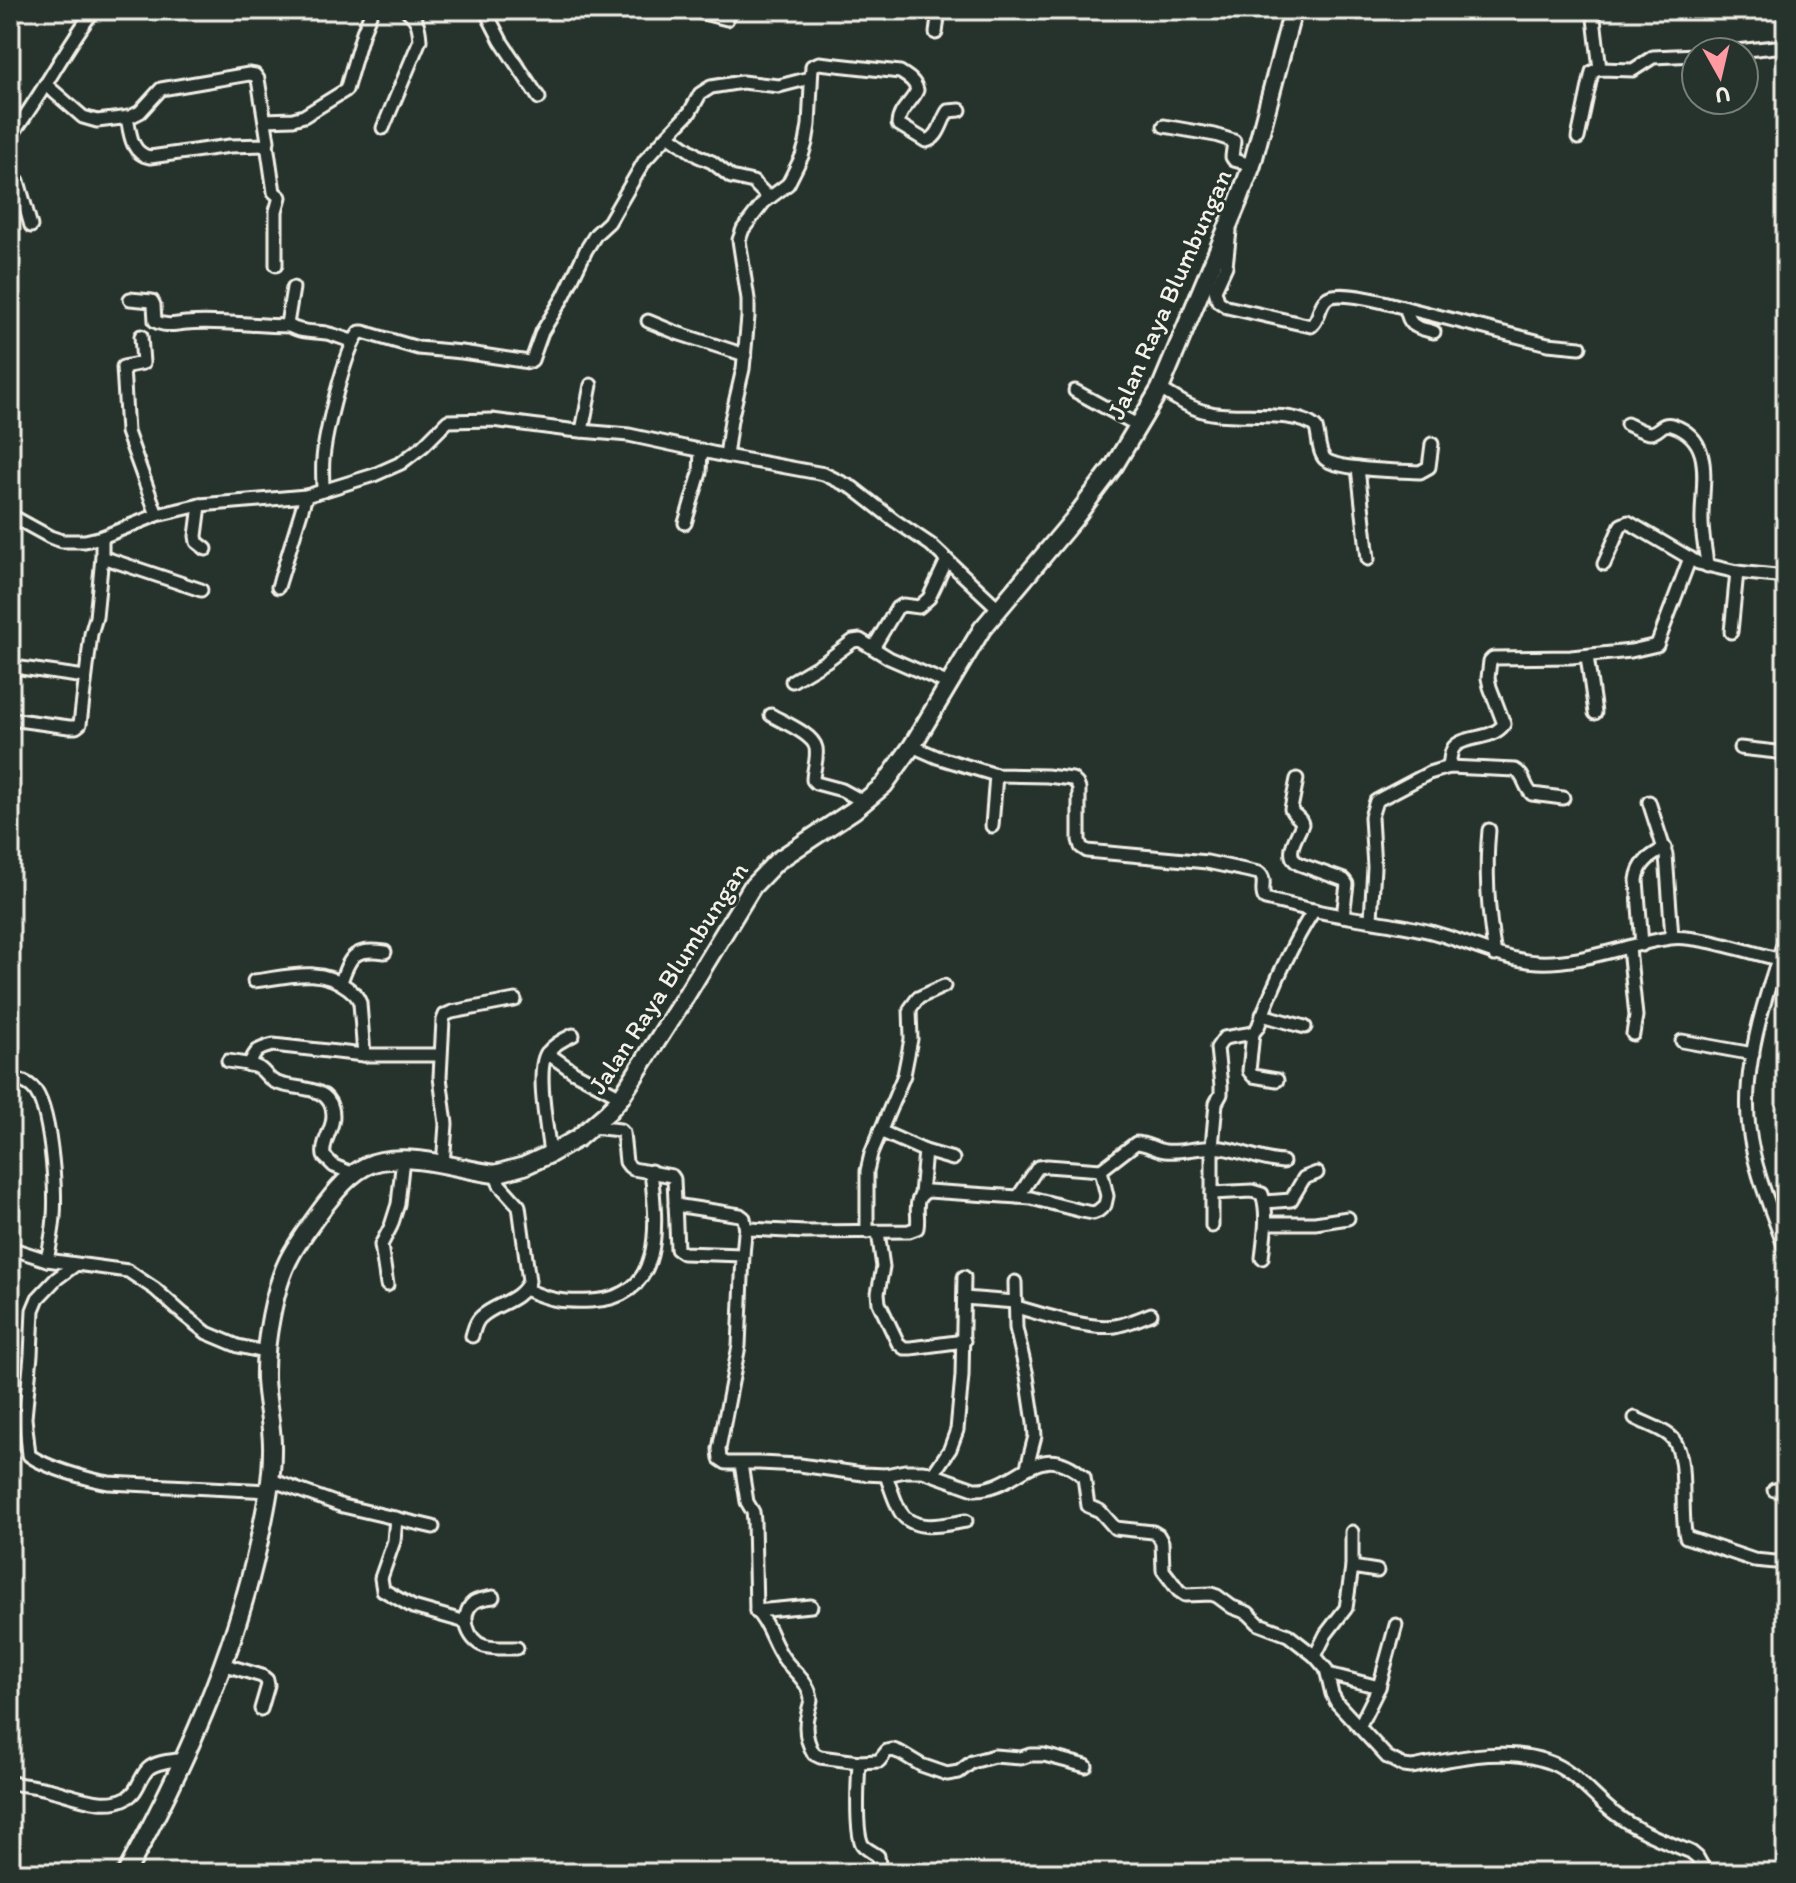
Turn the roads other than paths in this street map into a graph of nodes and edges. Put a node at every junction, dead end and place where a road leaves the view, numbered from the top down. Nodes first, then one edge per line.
1 (94, 10) edge
2 (372, 10) edge
3 (406, 10) edge
4 (485, 10) edge
5 (691, 10) edge
6 (939, 10) edge
7 (1293, 10) edge
8 (1593, 10) edge
9 (1784, 10) edge
10 (727, 19) dead end
11 (1786, 25) edge
12 (936, 33) dead end
13 (1786, 46) edge
14 (1760, 49) edge
15 (1680, 56) edge
16 (1600, 69) junction
17 (810, 78) junction
18 (45, 84) junction
19 (539, 98) dead end
20 (960, 110) dead end
21 (127, 117) junction
22 (265, 120) junction
23 (1164, 126) dead end
24 (383, 128) dead end
25 (668, 135) junction
26 (10, 137) edge
27 (1578, 138) dead end
28 (267, 144) junction
29 (1252, 165) junction
30 (10, 177) edge
31 (768, 197) junction
32 (1230, 220) junction
33 (31, 226) dead end
34 (276, 265) dead end
35 (293, 288) dead end
36 (130, 299) dead end
37 (1406, 308) junction
38 (648, 321) dead end
39 (289, 326) junction
40 (1434, 332) dead end
41 (141, 336) dead end
42 (353, 341) junction
43 (1580, 347) dead end
44 (745, 355) junction
45 (591, 385) dead end
46 (1160, 389) junction
47 (1075, 391) dead end
48 (1627, 424) dead end
49 (1139, 426) junction
50 (582, 431) junction
51 (1432, 444) dead end
52 (701, 450) junction
53 (726, 456) junction
54 (1358, 468) junction
55 (323, 491) junction
56 (306, 496) junction
57 (200, 505) junction
58 (10, 515) edge
59 (157, 515) junction
60 (685, 523) dead end
61 (102, 537) junction
62 (206, 549) dead end
63 (102, 557) junction
64 (1690, 558) junction
65 (1368, 559) dead end
66 (947, 560) junction
67 (1604, 564) dead end
68 (1707, 566) junction
69 (1737, 572) junction
70 (1786, 577) edge
71 (278, 587) dead end
72 (201, 590) dead end
73 (998, 608) junction
74 (1731, 632) dead end
75 (873, 648) junction
76 (1587, 656) junction
77 (13, 668) edge
78 (85, 677) junction
79 (792, 681) dead end
80 (949, 684) junction
81 (1595, 713) dead end
82 (771, 715) dead end
83 (10, 719) edge
84 (912, 746) junction
85 (1740, 748) dead end
86 (1786, 753) edge
87 (1449, 767) junction
88 (996, 775) junction
89 (1297, 779) dead end
90 (1563, 798) dead end
91 (864, 802) junction
92 (1649, 802) dead end
93 (992, 826) dead end
94 (1489, 830) dead end
95 (1665, 848) junction
96 (1314, 910) junction
97 (1343, 916) junction
98 (1371, 919) junction
99 (1672, 937) junction
100 (1786, 937) edge
101 (1642, 945) junction
102 (1629, 948) junction
103 (385, 952) dead end
104 (1495, 955) junction
105 (1778, 959) junction
106 (254, 981) dead end
107 (341, 982) junction
108 (944, 986) dead end
109 (515, 1000) dead end
110 (1262, 1015) junction
111 (1305, 1027) dead end
112 (1253, 1033) junction
113 (1633, 1034) dead end
114 (573, 1035) dead end
115 (1682, 1041) dead end
116 (547, 1053) junction
117 (1753, 1054) junction
118 (364, 1055) junction
119 (440, 1055) junction
120 (228, 1061) dead end
121 (249, 1065) junction
122 (10, 1078) edge
123 (1277, 1080) dead end
124 (621, 1097) junction
125 (592, 1127) junction
126 (880, 1131) junction
127 (1212, 1147) junction
128 (925, 1151) junction
129 (550, 1154) junction
130 (403, 1158) junction
131 (953, 1159) dead end
132 (1283, 1162) dead end
133 (443, 1165) junction
134 (1101, 1170) junction
135 (651, 1171) junction
136 (1317, 1173) dead end
137 (354, 1174) junction
138 (495, 1174) junction
139 (1212, 1193) junction
140 (921, 1194) junction
141 (1018, 1197) junction
142 (1265, 1202) junction
143 (675, 1205) junction
144 (1786, 1210) edge
145 (1772, 1215) junction
146 (1348, 1218) dead end
147 (1266, 1223) junction
148 (1212, 1226) dead end
149 (746, 1230) junction
150 (872, 1232) junction
151 (10, 1248) edge
152 (1786, 1251) edge
153 (743, 1255) junction
154 (1262, 1258) dead end
155 (47, 1260) junction
156 (75, 1265) junction
157 (964, 1277) dead end
158 (1015, 1282) dead end
159 (387, 1285) dead end
160 (525, 1289) junction
161 (964, 1298) junction
162 (1016, 1304) junction
163 (1151, 1314) dead end
164 (472, 1336) dead end
165 (964, 1341) junction
166 (265, 1352) junction
167 (1635, 1418) dead end
168 (741, 1464) junction
169 (1027, 1467) junction
170 (933, 1474) junction
171 (886, 1475) junction
172 (270, 1486) junction
173 (396, 1518) junction
174 (966, 1521) dead end
175 (433, 1527) dead end
176 (1352, 1532) dead end
177 (1786, 1563) edge
178 (1352, 1567) junction
179 (1377, 1571) dead end
180 (493, 1597) dead end
181 (811, 1606) dead end
182 (756, 1611) junction
183 (466, 1622) junction
184 (1396, 1625) dead end
185 (517, 1648) dead end
186 (1315, 1656) junction
187 (222, 1664) junction
188 (1328, 1674) junction
189 (1379, 1687) junction
190 (261, 1709) dead end
191 (1359, 1727) junction
192 (184, 1759) junction
193 (859, 1762) junction
194 (1086, 1766) dead end
195 (10, 1783) edge
196 (126, 1873) edge
197 (880, 1873) edge
198 (1706, 1873) edge

1 - 18 street
2 - 22 street
3 - 24 street
4 - 19 street
5 - 10 street
6 - 12 street
7 - 29 main road, Jalan Raya Blumbungan
8 - 16 street
9 - 11 street
13 - 14 street
15 - 16 street
16 - 27 street
17 - 20 street
17 - 25 street
17 - 31 street
18 - 21 street
18 - 26 street
21 - 22 street
21 - 28 street
22 - 28 street
23 - 29 street
25 - 31 street
25 - 42 street
28 - 34 street
29 - 32 main road, Jalan Raya Blumbungan
30 - 33 street
31 - 44 street
32 - 37 street
32 - 46 main road, Jalan Raya Blumbungan
35 - 39 street
36 - 39 street
37 - 40 street
37 - 43 street
38 - 44 street
39 - 42 street
41 - 59 street
42 - 55 street
44 - 53 street
45 - 50 street
46 - 49 main road, Jalan Raya Blumbungan
46 - 54 street
47 - 49 street
48 - 68 street
49 - 73 main road, Jalan Raya Blumbungan
50 - 52 street
50 - 55 street
51 - 54 street
52 - 53 street
52 - 60 street
53 - 66 street
54 - 65 street
55 - 56 street
56 - 57 street
56 - 71 street
57 - 59 street
57 - 62 street
58 - 61 street
59 - 61 street
61 - 63 street
63 - 72 street
63 - 78 street
64 - 67 street
64 - 68 street
64 - 76 street
66 - 73 street
66 - 75 street
68 - 69 street
69 - 70 street
69 - 74 street
73 - 80 main road, Jalan Raya Blumbungan
75 - 79 street
75 - 80 street
76 - 81 street
76 - 87 street
77 - 78 street
78 - 83 street
80 - 84 main road, Jalan Raya Blumbungan
82 - 91 street
84 - 88 street
84 - 91 main road, Jalan Raya Blumbungan
85 - 86 street
87 - 90 street
87 - 98 street
88 - 93 street
88 - 96 street
89 - 97 street
91 - 124 main road, Jalan Raya Blumbungan
92 - 95 street
94 - 104 street
95 - 99 street
95 - 101 street
96 - 97 street
96 - 110 street
97 - 98 street
98 - 104 street
99 - 101 street
99 - 105 street
100 - 105 street
101 - 102 street
102 - 104 street
102 - 113 street
103 - 107 street
105 - 117 street
106 - 107 street
107 - 118 street
108 - 126 street
109 - 119 street
110 - 111 street
110 - 112 street
112 - 123 street
112 - 127 street
114 - 116 street
115 - 117 street
116 - 124 street
116 - 129 street
117 - 145 street
118 - 119 street
118 - 121 street
119 - 133 street
120 - 121 street
121 - 137 street
122 - 155 street
124 - 125 main road, Jalan Raya Blumbungan
125 - 129 main road, Jalan Raya Blumbungan
125 - 135 street
126 - 128 street
126 - 150 street
127 - 132 street
127 - 134 street
127 - 139 street
128 - 131 street
128 - 140 street
129 - 138 main road, Jalan Raya Blumbungan
130 - 133 main road, Jalan Raya Blumbungan
130 - 137 main road, Jalan Raya Blumbungan
130 - 159 street
133 - 138 main road, Jalan Raya Blumbungan
134 - 141 street
134 - 141 street
135 - 143 street
135 - 160 street
136 - 142 street
137 - 166 main road, Jalan Raya Blumbungan
138 - 160 street
139 - 142 street
139 - 148 street
140 - 141 street
140 - 150 street
142 - 147 street
143 - 149 street
143 - 153 street
144 - 145 street
145 - 152 street
146 - 147 street
147 - 154 street
149 - 150 street
149 - 153 street
150 - 165 street
151 - 155 street
153 - 168 street
155 - 156 street
156 - 166 street
156 - 172 street
157 - 161 street
158 - 162 street
160 - 164 street
161 - 162 street
161 - 165 street
162 - 163 street
162 - 169 street
165 - 170 street
166 - 172 main road, Jalan Raya Blumbungan
167 - 177 street
168 - 171 street
168 - 182 street
169 - 170 street
169 - 186 street
170 - 171 street
171 - 174 street
172 - 173 street
172 - 187 main road, Jalan Raya Blumbungan
173 - 175 street
173 - 183 street
176 - 178 street
178 - 179 street
178 - 186 street
180 - 183 street
181 - 182 street
182 - 193 street
183 - 185 street
184 - 189 street
186 - 188 street
187 - 190 street
187 - 192 main road, Jalan Raya Blumbungan
188 - 189 street
188 - 191 street
189 - 191 street
191 - 198 street
192 - 195 street
192 - 196 main road, Jalan Raya Blumbungan
193 - 194 street
193 - 197 street

